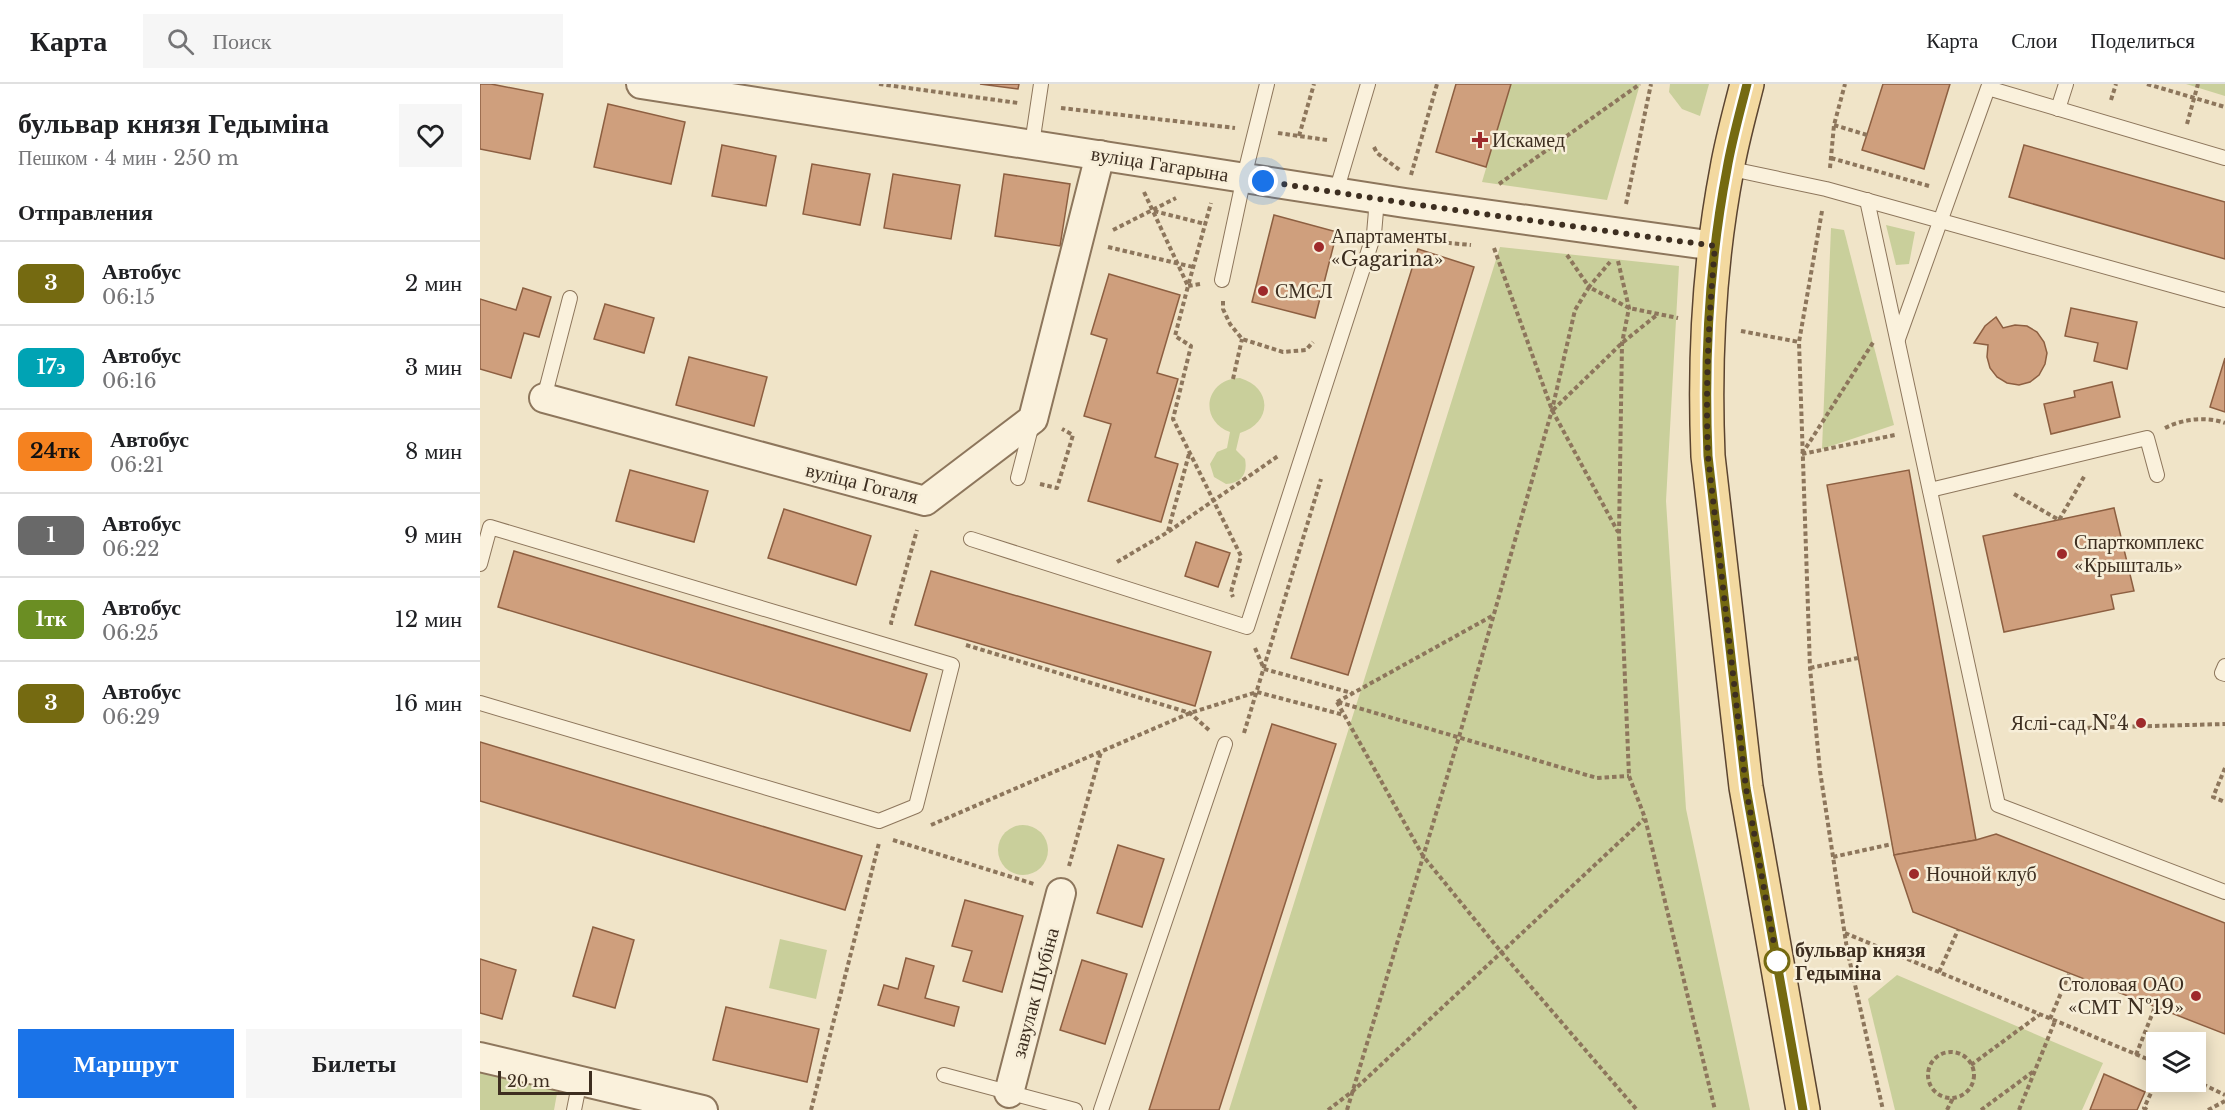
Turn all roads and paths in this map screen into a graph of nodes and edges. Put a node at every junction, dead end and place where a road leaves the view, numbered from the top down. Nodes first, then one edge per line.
1 (641, 84) edge
2 (1041, 84) edge
3 (1267, 84) edge
4 (1314, 84) edge
5 (1368, 84) edge
6 (1437, 84) edge
7 (1640, 84) edge
8 (1651, 84) edge
9 (1747, 84) edge
10 (1845, 84) edge
11 (2066, 84) edge
12 (2146, 84) edge
13 (2198, 84) edge
14 (1988, 86) edge
15 (2194, 98) junction
16 (2225, 107) edge
17 (2058, 109) junction
18 (1834, 125) junction
19 (1867, 135) dead end
20 (1299, 136) dead end
21 (1032, 144) junction
22 (2180, 145) junction
23 (1100, 155) junction
24 (1965, 155) junction
25 (1832, 158) junction
26 (2225, 158) edge
27 (1727, 168) junction
28 (1244, 177) junction
29 (1410, 178) dead end
30 (1140, 184) dead end
31 (1826, 189) junction
32 (1491, 190) dead end
33 (1336, 192) junction
34 (1182, 194) dead end
35 (1213, 194) dead end
36 (1377, 199) junction
37 (1867, 200) junction
38 (1153, 211) junction
39 (1941, 221) junction
40 (1205, 224) junction
41 (1106, 233) dead end
42 (1620, 233) junction
43 (1099, 245) dead end
44 (1715, 246) junction
45 (1494, 248) dead end
46 (1178, 264) junction
47 (1194, 267) junction
48 (1222, 280) junction
49 (1188, 286) junction
50 (570, 298) dead end
51 (2225, 300) edge
52 (1629, 308) junction
53 (1659, 314) dead end
54 (1892, 314) junction
55 (1318, 337) dead end
56 (1242, 339) junction
57 (1897, 339) junction
58 (1622, 343) junction
59 (1233, 379) dead end
60 (544, 398) joint
61 (1552, 410) junction
62 (1033, 419) junction
63 (2225, 423) edge
64 (1917, 430) junction
65 (1309, 435) junction
66 (2147, 438) junction
67 (2101, 449) junction
68 (1190, 454) junction
69 (1802, 454) junction
70 (2157, 475) dead end
71 (1985, 477) junction
72 (1018, 478) dead end
73 (1930, 490) junction
74 (1213, 500) junction
75 (925, 501) junction
76 (1168, 532) junction
77 (1619, 535) junction
78 (971, 539) dead end
79 (480, 564) edge
80 (1090, 577) junction
81 (1493, 615) junction
82 (902, 626) dead end
83 (1246, 627) junction
84 (958, 643) dead end
85 (1858, 658) dead end
86 (2225, 666) edge
87 (1810, 668) junction
88 (2225, 674) edge
89 (1352, 693) junction
90 (1337, 702) junction
91 (480, 703) edge
92 (1190, 713) junction
93 (1345, 716) junction
94 (2225, 724) edge
95 (2080, 728) dead end
96 (1459, 737) junction
97 (1225, 744) joint
98 (1101, 752) junction
99 (2225, 768) edge
100 (1629, 776) junction
101 (2225, 802) edge
102 (1645, 819) junction
103 (924, 827) dead end
104 (881, 836) dead end
105 (892, 840) dead end
106 (1892, 844) dead end
107 (1423, 856) junction
108 (1833, 857) junction
109 (2225, 892) edge
110 (1061, 893) junction
111 (1958, 930) dead end
112 (1844, 932) junction
113 (1502, 953) junction
114 (1940, 972) junction
115 (2069, 974) dead end
116 (2155, 1008) dead end
117 (2040, 1014) junction
118 (2053, 1020) junction
119 (2136, 1055) junction
120 (480, 1057) edge
121 (2146, 1059) edge
122 (1971, 1065) junction
123 (2036, 1070) junction
124 (944, 1076) dead end
125 (580, 1080) junction
126 (2206, 1086) edge
127 (1353, 1091) junction
128 (2151, 1092) edge
129 (1009, 1093) junction
130 (2225, 1095) edge
131 (1953, 1098) junction
132 (2225, 1101) edge
133 (574, 1110) edge
134 (703, 1110) edge
135 (811, 1110) edge
136 (1075, 1110) edge
137 (1101, 1110) edge
138 (1328, 1110) edge
139 (1347, 1110) edge
140 (1637, 1110) edge
141 (1715, 1110) edge
142 (1803, 1110) edge
143 (1882, 1110) edge
144 (1947, 1110) edge
145 (1981, 1110) edge
146 (2019, 1110) edge
147 (2147, 1110) edge
148 (2208, 1110) edge

1 - 21 street, вуліца Гагарына
2 - 21 lane
3 - 28 lane
4 - 20 path
5 - 33 lane
6 - 29 path
7 - 32 path
8 - 42 path
9 - 27 main road
10 - 18 path
11 - 17 lane
12 - 15 path
13 - 15 path
14 - 17 lane
14 - 24 lane
15 - 16 path
15 - 22 path
17 - 22 lane
18 - 19 path
18 - 25 path
21 - 23 street, вуліца Гагарына
22 - 26 lane
23 - 28 street, вуліца Гагарына
23 - 62 street
24 - 25 path
24 - 39 lane
25 - 31 path
27 - 31 lane
27 - 44 main road
28 - 33 street, вуліца Гагарына
28 - 48 lane
30 - 38 path
31 - 37 lane
31 - 69 path
33 - 36 street, вуліца Гагарына
34 - 38 path
35 - 40 path
36 - 42 street, вуліца Гагарына
36 - 65 lane
37 - 39 lane
37 - 54 lane
38 - 40 path
38 - 41 path
38 - 46 path
39 - 51 lane
39 - 57 lane
40 - 47 path
42 - 44 street, вуліца Гагарына
42 - 52 path
43 - 46 path
44 - 142 main road
45 - 61 path
46 - 47 path
46 - 49 path
47 - 49 path
48 - 49 path
48 - 56 path
49 - 68 path
50 - 60 lane
52 - 58 path
52 - 61 path
53 - 58 path
54 - 57 lane
54 - 69 path
55 - 56 path
56 - 59 path
57 - 64 lane
58 - 61 path
58 - 77 path
60 - 75 street, вуліца Гогаля
61 - 77 path
61 - 81 path
62 - 72 lane
62 - 75 street, вуліца Гогаля
63 - 66 path
64 - 69 path
64 - 73 lane
65 - 74 path
65 - 83 lane
66 - 67 lane
66 - 70 lane
67 - 71 lane
67 - 71 path
68 - 74 path
68 - 76 path
69 - 87 path
71 - 73 lane
73 - 109 lane
74 - 76 path
74 - 83 path
75 - 82 path
76 - 80 path
77 - 100 path
78 - 80 lane
79 - 91 lane
80 - 83 lane
81 - 89 path
81 - 96 path
83 - 89 path
84 - 92 path
85 - 87 path
86 - 88 lane
87 - 108 path
89 - 90 path
90 - 93 path
90 - 96 path
92 - 93 path
92 - 97 path
92 - 98 path
93 - 107 path
94 - 95 path
96 - 100 path
96 - 107 path
97 - 137 lane
98 - 103 path
98 - 110 path
99 - 101 path
100 - 102 path
102 - 113 path
102 - 141 path
104 - 135 path
105 - 110 path
106 - 108 path
107 - 113 path
107 - 127 path
108 - 112 path
110 - 129 street, завулак Шубіна
111 - 114 path
112 - 114 path
112 - 143 path
113 - 127 path
113 - 140 path
114 - 117 path
115 - 118 path
116 - 119 path
117 - 118 path
117 - 122 path
118 - 119 path
118 - 123 path
119 - 121 path
120 - 125 street
122 - 131 path
122 - 131 path
123 - 145 path
123 - 146 path
124 - 129 lane
125 - 133 lane
125 - 134 street
126 - 130 path
127 - 138 path
127 - 139 path
128 - 147 path
129 - 136 lane
131 - 144 path
132 - 148 path

